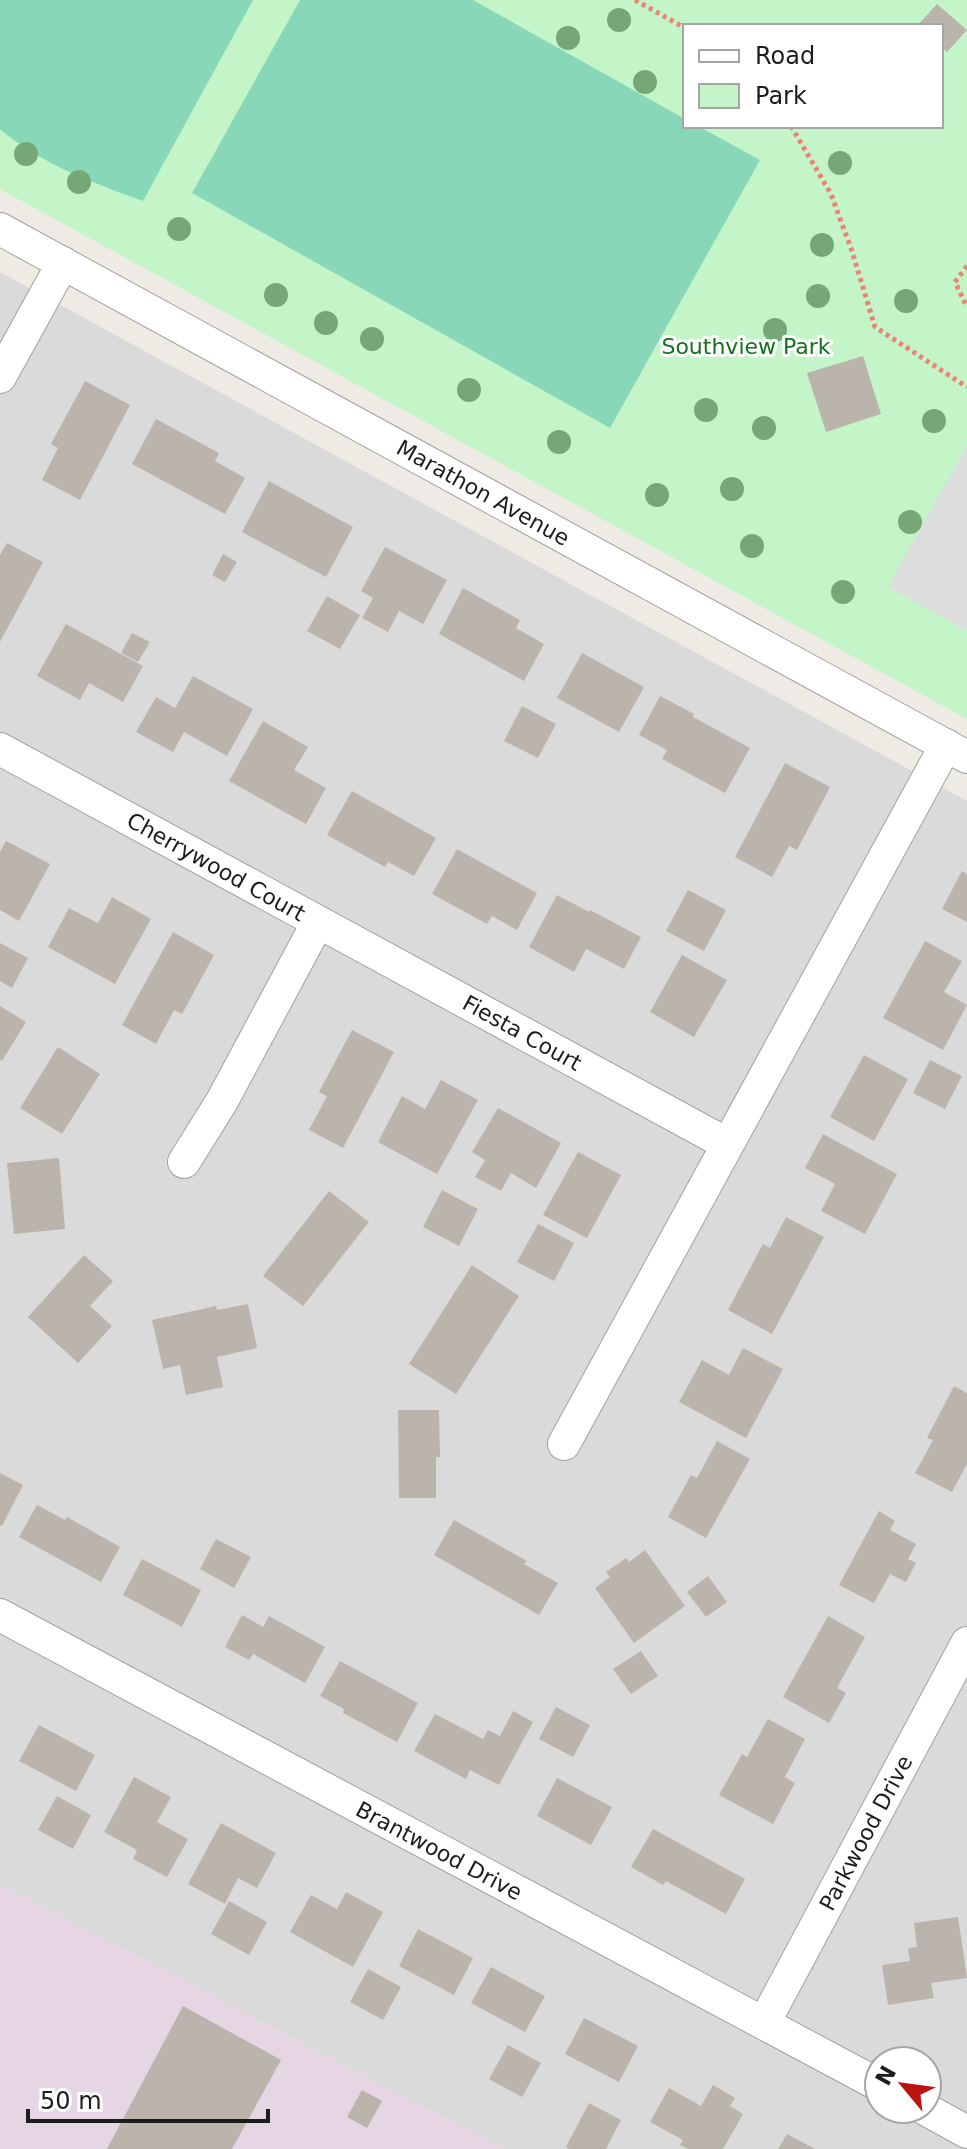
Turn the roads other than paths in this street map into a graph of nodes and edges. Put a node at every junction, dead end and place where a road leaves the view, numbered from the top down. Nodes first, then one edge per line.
1 (0, 229) edge
2 (63, 263) junction
3 (0, 377) edge
4 (0, 749) edge
5 (956, 751) edge
6 (318, 922) junction
7 (727, 1144) junction
8 (184, 1162) dead end
9 (564, 1444) dead end
10 (0, 1615) edge
11 (967, 1643) edge
12 (764, 2023) junction
13 (863, 2076) edge
14 (943, 2119) edge
15 (967, 2132) edge

1 - 2 street, Marathon Avenue
2 - 3 street
2 - 5 street, Marathon Avenue
4 - 6 street, Cherrywood Court
5 - 7 street
6 - 7 street, Fiesta Court
6 - 8 street, Cherrywood Court
7 - 9 street
10 - 12 street, Brantwood Drive
11 - 12 street, Parkwood Drive
12 - 13 street, Brantwood Drive
14 - 15 street

